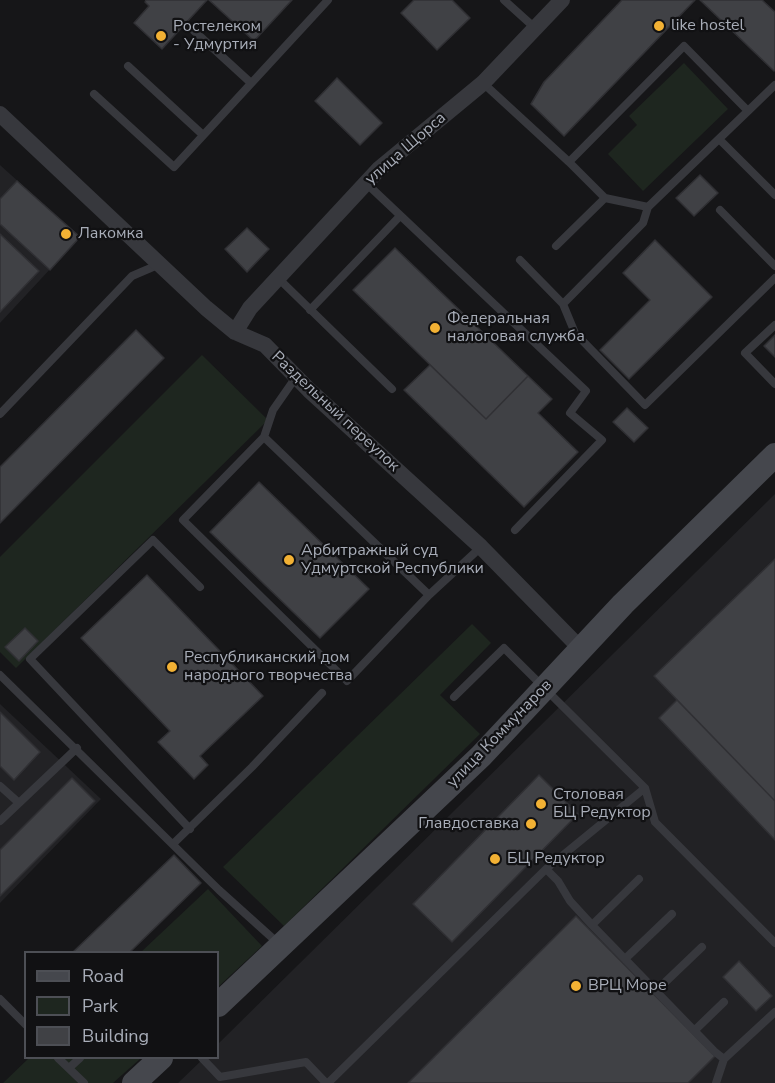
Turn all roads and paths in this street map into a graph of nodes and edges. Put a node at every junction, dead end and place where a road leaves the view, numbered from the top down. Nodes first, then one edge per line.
1 (328, 0) edge
2 (504, 0) edge
3 (562, 0) edge
4 (535, 28) junction
5 (192, 29) dead end
6 (129, 66) dead end
7 (251, 83) junction
8 (483, 83) junction
9 (775, 85) edge
10 (94, 94) dead end
11 (748, 111) junction
12 (0, 114) edge
13 (203, 135) junction
14 (719, 139) junction
15 (569, 162) junction
16 (366, 183) junction
17 (775, 195) edge
18 (605, 198) junction
19 (648, 207) junction
20 (720, 210) dead end
21 (400, 216) junction
22 (556, 246) dead end
23 (520, 260) dead end
24 (160, 264) junction
25 (775, 266) edge
26 (278, 278) junction
27 (775, 278) edge
28 (563, 304) junction
29 (310, 310) junction
30 (775, 325) edge
31 (235, 332) junction
32 (296, 377) junction
33 (775, 384) edge
34 (392, 389) dead end
35 (0, 414) edge
36 (264, 437) junction
37 (775, 455) edge
38 (515, 530) dead end
39 (481, 547) junction
40 (200, 587) dead end
41 (429, 595) junction
42 (581, 649) junction
43 (0, 675) edge
44 (546, 689) junction
45 (322, 693) dead end
46 (454, 697) dead end
47 (77, 748) junction
48 (0, 786) edge
49 (645, 788) junction
50 (18, 803) junction
51 (0, 821) edge
52 (190, 829) junction
53 (173, 844) junction
54 (546, 869) junction
55 (639, 879) dead end
56 (672, 914) dead end
57 (592, 925) junction
58 (775, 943) edge
59 (281, 947) junction
60 (702, 947) dead end
61 (626, 958) junction
62 (657, 990) junction
63 (0, 999) edge
64 (724, 1002) dead end
65 (219, 1004) edge
66 (775, 1012) edge
67 (24, 1023) edge
68 (695, 1030) junction
69 (59, 1059) edge
70 (79, 1059) edge
71 (160, 1059) edge
72 (203, 1059) edge
73 (724, 1059) junction
74 (69, 1068) junction
75 (84, 1083) edge
76 (134, 1083) edge
77 (327, 1083) edge
78 (716, 1083) edge

1 - 7 lane
2 - 4 lane
3 - 4 street, улица Щорса
4 - 8 street, улица Щорса
5 - 7 lane
6 - 13 lane
7 - 13 lane
8 - 15 lane
8 - 16 street, улица Щорса
9 - 11 lane
10 - 13 lane
11 - 14 lane
11 - 15 lane
12 - 24 street, Раздельный переулок
14 - 17 lane
14 - 19 lane
15 - 18 lane
16 - 21 lane
16 - 26 street, улица Щорса
18 - 19 lane
18 - 22 lane
19 - 28 lane
20 - 25 lane
21 - 29 lane
21 - 38 lane
23 - 28 lane
24 - 31 street, Раздельный переулок
24 - 35 lane
26 - 29 lane
26 - 31 street, улица Щорса
27 - 28 lane
29 - 34 lane
30 - 33 lane
31 - 32 street, Раздельный переулок
32 - 36 lane
32 - 39 street, Раздельный переулок
36 - 41 lane
36 - 41 lane
37 - 42 street, улица Коммунаров
39 - 41 lane
39 - 42 street, Раздельный переулок
40 - 52 lane
42 - 44 street, улица Коммунаров
43 - 47 lane
44 - 46 lane
44 - 49 lane
44 - 59 street, улица Коммунаров
45 - 52 lane
47 - 50 lane
47 - 53 lane
48 - 50 lane
49 - 54 lane
49 - 58 lane
50 - 51 lane
52 - 53 lane
53 - 59 lane
54 - 57 lane
54 - 77 lane
55 - 57 lane
56 - 61 lane
57 - 61 lane
59 - 65 street, улица Коммунаров
60 - 62 lane
61 - 62 lane
62 - 68 lane
63 - 67 lane
64 - 68 lane
66 - 73 lane
68 - 73 lane
69 - 74 lane
70 - 74 lane
71 - 76 street
72 - 77 lane
73 - 78 lane
74 - 75 lane

